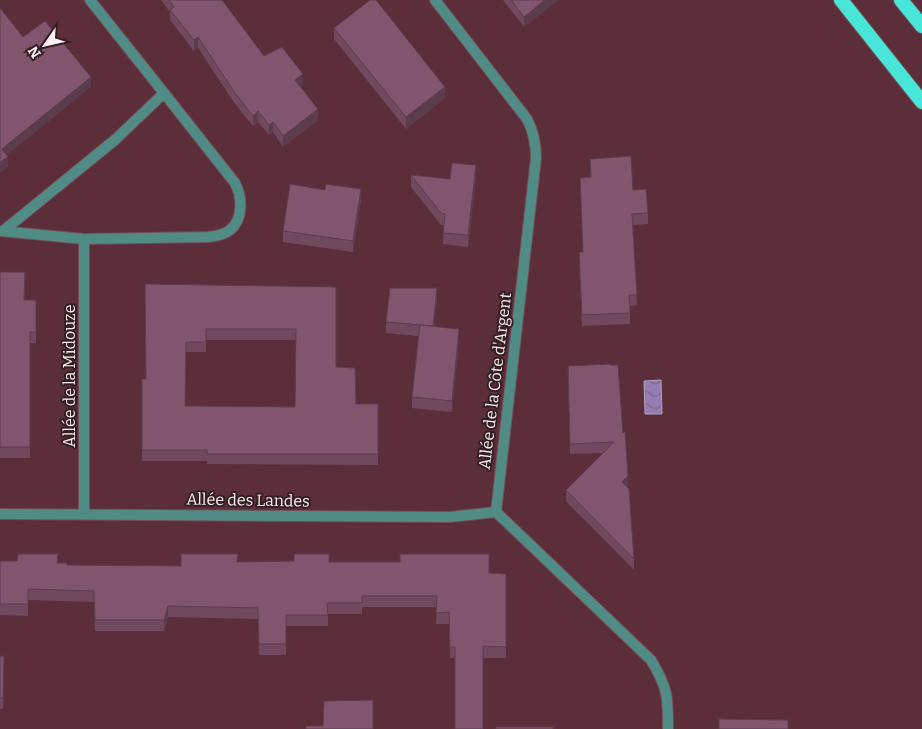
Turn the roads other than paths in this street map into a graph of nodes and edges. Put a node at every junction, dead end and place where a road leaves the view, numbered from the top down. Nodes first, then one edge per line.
1 (90, 0) edge
2 (435, 0) edge
3 (841, 0) edge
4 (901, 0) edge
5 (922, 26) edge
6 (164, 93) junction
7 (922, 102) edge
8 (1, 231) edge
9 (84, 238) junction
10 (496, 512) junction
11 (0, 514) edge
12 (84, 514) junction
13 (668, 729) edge

1 - 6 street
2 - 10 street, Allée de la Côte d'Argent
3 - 7 highway
4 - 5 highway
6 - 8 street
6 - 9 street
8 - 9 street
9 - 12 street, Allée de la Midouze
10 - 12 street, Allée des Landes
10 - 13 street
11 - 12 street, Allée des Landes

